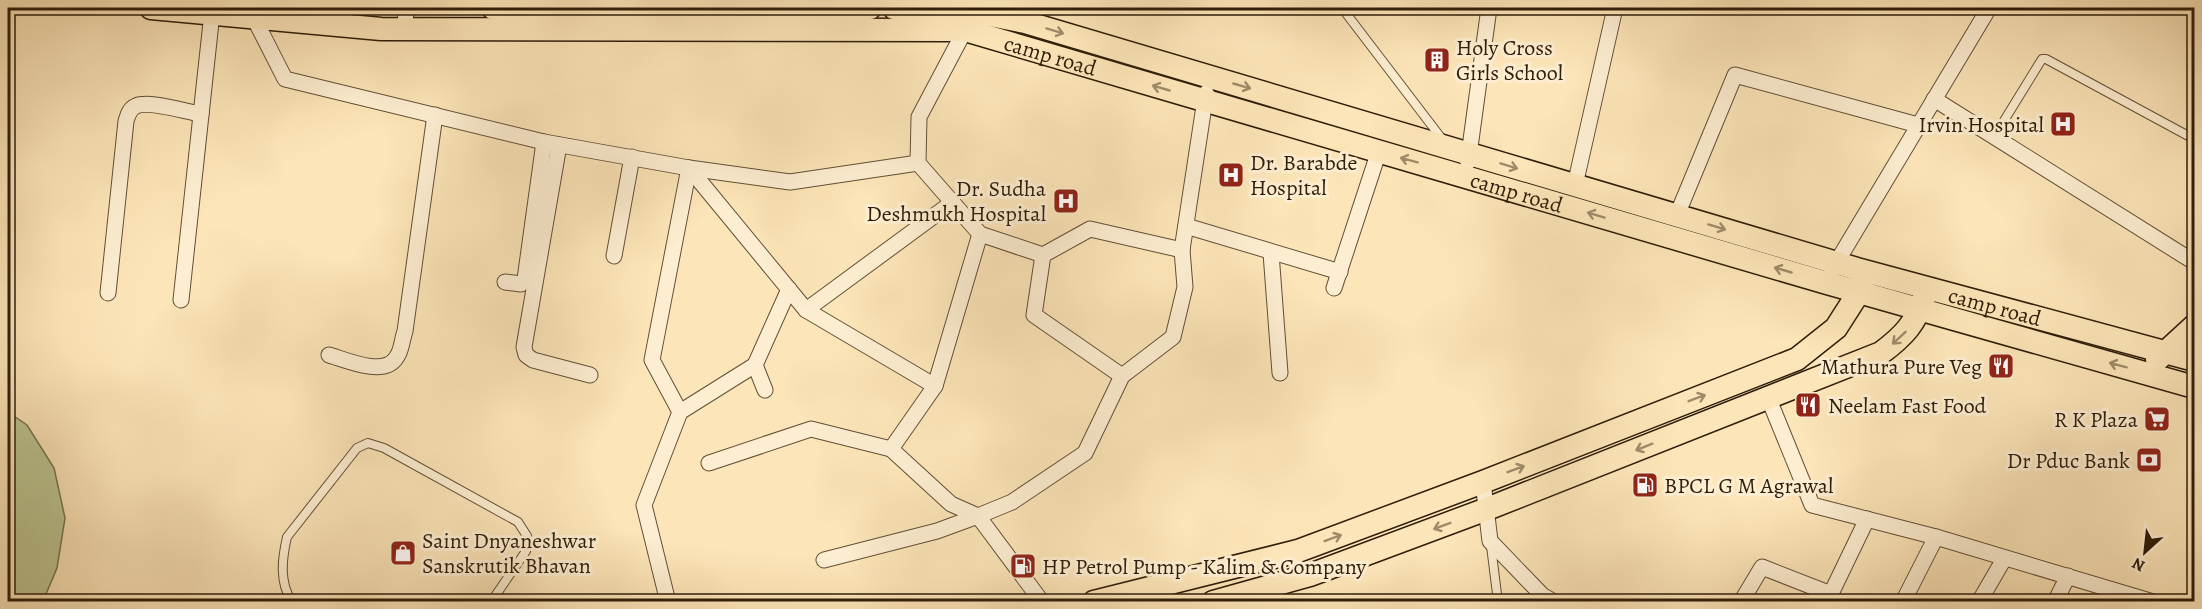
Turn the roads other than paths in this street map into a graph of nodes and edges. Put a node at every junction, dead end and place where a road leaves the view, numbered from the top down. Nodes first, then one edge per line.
1 (151, 8) edge
2 (493, 8) edge
3 (531, 8) edge
4 (870, 8) edge
5 (894, 8) edge
6 (1342, 8) edge
7 (1489, 8) edge
8 (1615, 8) edge
9 (1989, 8) edge
10 (183, 9) edge
11 (212, 13) junction
12 (632, 15) edge
13 (255, 18) junction
14 (406, 18) edge
15 (965, 30) junction
16 (1210, 77) junction
17 (1934, 99) junction
18 (1204, 100) junction
19 (201, 114) junction
20 (435, 115) junction
21 (1918, 125) junction
22 (1994, 137) junction
23 (2194, 139) edge
24 (551, 143) junction
25 (1379, 151) junction
26 (632, 158) junction
27 (1457, 162) junction
28 (918, 163) junction
29 (689, 168) junction
30 (1575, 185) junction
31 (953, 202) junction
32 (1677, 216) junction
33 (1186, 226) junction
34 (980, 234) junction
35 (1182, 250) junction
36 (1754, 250) junction
37 (1271, 253) junction
38 (1043, 255) junction
39 (614, 256) dead end
40 (2194, 262) edge
41 (1340, 272) junction
42 (1831, 273) junction
43 (504, 282) dead end
44 (1862, 282) junction
45 (1334, 288) dead end
46 (789, 289) junction
47 (108, 293) dead end
48 (1924, 299) junction
49 (181, 300) dead end
50 (806, 310) junction
51 (2194, 326) edge
52 (2166, 351) junction
53 (329, 355) dead end
54 (2192, 357) edge
55 (755, 365) junction
56 (1280, 373) dead end
57 (590, 375) dead end
58 (2155, 375) junction
59 (1122, 376) junction
60 (935, 386) junction
61 (2194, 387) edge
62 (765, 390) dead end
63 (1768, 397) junction
64 (680, 412) junction
65 (891, 449) junction
66 (709, 463) dead end
67 (1483, 482) junction
68 (1487, 509) junction
69 (978, 516) junction
70 (1867, 519) junction
71 (1936, 537) junction
72 (1490, 541) junction
73 (2004, 559) junction
74 (824, 560) dead end
75 (2068, 576) junction
76 (1829, 598) edge
77 (2136, 599) edge
78 (292, 602) edge
79 (491, 602) edge
80 (668, 602) edge
81 (1042, 602) edge
82 (1094, 602) edge
83 (1213, 602) edge
84 (1498, 602) edge
85 (1554, 602) edge
86 (1741, 602) edge
87 (1903, 602) edge
88 (1979, 602) edge
89 (2055, 602) edge
90 (2153, 602) edge

1 - 10 main road, camp road
2 - 3 main road, camp road
3 - 12 main road, camp road
4 - 12 main road, camp road
5 -> 16 main road, camp road
6 - 27 lane
7 - 27 street
8 - 30 street
9 - 17 street
10 - 11 main road, camp road
11 - 13 main road, camp road
11 - 19 street
12 - 14 main road, camp road
12 - 15 main road, camp road
13 - 14 main road, camp road
13 - 20 street
18 -> 15 main road, camp road
15 - 28 street
16 - 18 street
16 -> 27 main road, camp road
17 - 21 street
17 - 22 street
18 - 25 main road, camp road
18 - 33 street
19 - 47 street
19 - 49 street
20 - 24 street
20 - 53 street
21 - 32 street
21 - 42 street
22 - 23 lane
22 - 40 street
24 - 26 street
24 - 43 street
24 - 57 street
27 -> 25 main road, camp road
25 - 41 street
26 - 29 street
26 - 39 street
27 -> 30 main road, camp road
36 -> 27 main road, camp road
28 - 29 street
28 - 31 street
29 - 46 street
29 - 64 street
30 - 32 main road, camp road
31 - 34 street
31 - 50 street
32 -> 36 main road, camp road
33 - 35 street
33 - 37 street
34 - 38 street
34 - 60 street
35 - 38 street
35 - 59 street
36 - 42 main road, camp road
37 - 41 street
37 - 56 street
38 - 59 street
41 - 45 street
42 - 44 main road, camp road
44 - 48 main road, camp road
67 -> 44 main road
46 - 50 street
46 - 55 street
48 - 52 main road, camp road
58 -> 48 main road
48 -> 63 main road
50 - 60 street
51 - 52 main road
52 - 54 main road, camp road
52 - 58 main road
54 - 58 main road
55 - 62 street
55 - 64 street
58 - 61 main road
59 - 69 street
60 - 65 street
63 -> 68 main road
63 - 70 street
64 - 80 street
65 - 66 street
65 - 69 street
67 - 68 street
82 -> 67 main road
68 - 72 street
68 -> 83 main road
69 - 74 street
69 - 81 street
70 - 71 street
70 - 76 street
71 - 73 street
71 - 87 street
72 - 84 lane
72 - 85 street
73 - 75 street
73 - 88 street
75 - 77 street
75 - 89 street
76 - 86 street
77 - 90 street
78 - 79 lane

